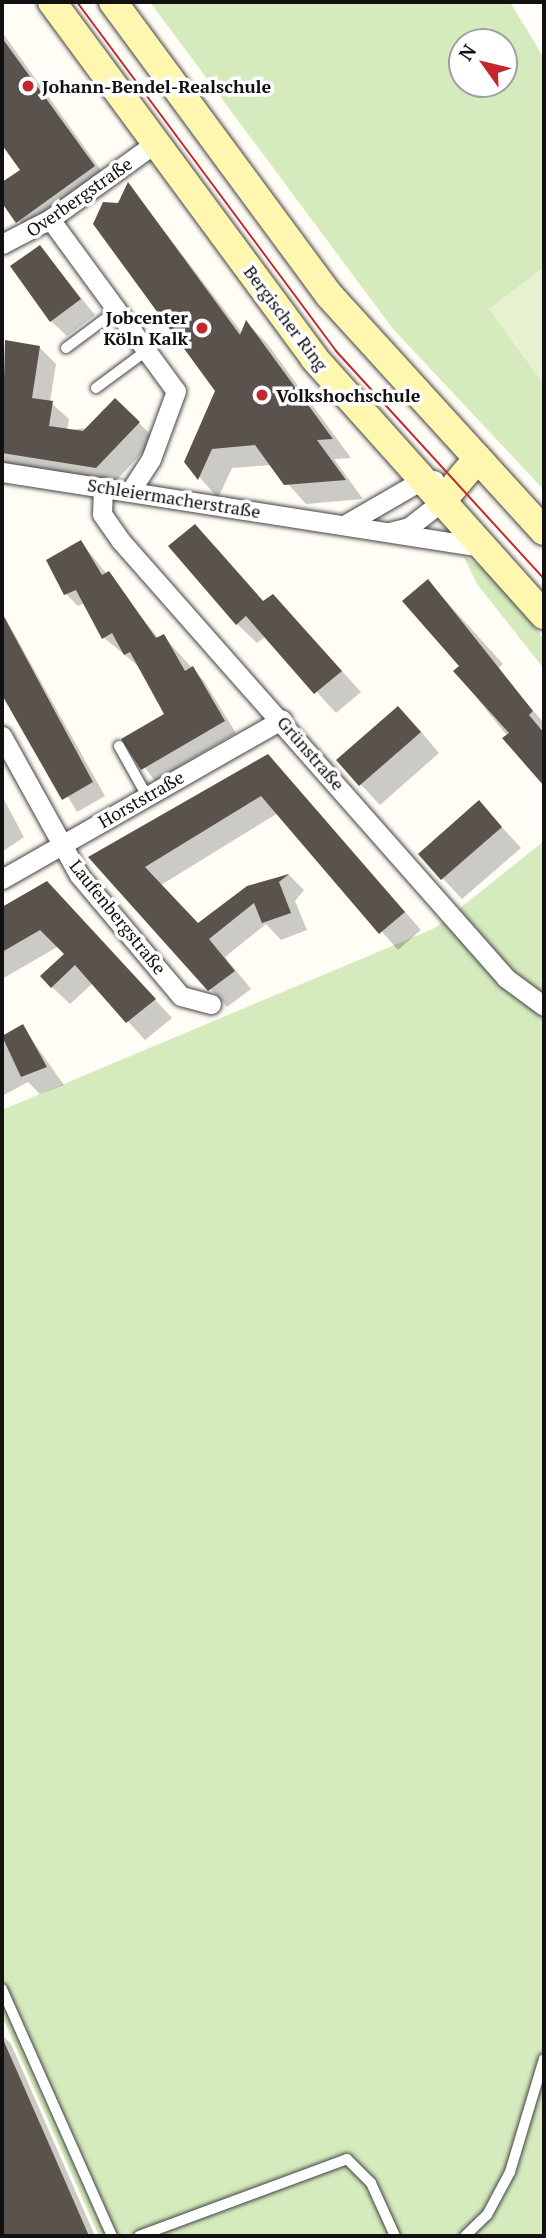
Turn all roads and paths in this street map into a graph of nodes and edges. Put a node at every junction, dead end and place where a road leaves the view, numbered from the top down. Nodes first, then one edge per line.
1 (52, 2) edge
2 (113, 2) edge
3 (154, 144) junction
4 (50, 219) junction
5 (2, 244) edge
6 (117, 310) junction
7 (66, 348) dead end
8 (146, 351) junction
9 (96, 388) dead end
10 (478, 458) junction
11 (2, 472) edge
12 (422, 480) junction
13 (103, 487) junction
14 (448, 491) junction
15 (130, 492) junction
16 (346, 524) junction
17 (544, 531) edge
18 (382, 534) junction
19 (482, 547) junction
20 (544, 615) edge
21 (282, 719) junction
22 (2, 736) edge
23 (119, 746) dead end
24 (147, 796) junction
25 (61, 844) junction
26 (2, 879) edge
27 (211, 1004) dead end
28 (544, 1006) edge
29 (2, 1989) edge
30 (544, 2059) edge
31 (112, 2236) edge
32 (139, 2236) edge
33 (395, 2236) edge
34 (465, 2236) edge

1 - 3 main road, Bergischer Ring
2 - 10 main road
3 - 4 street, Overbergstraße
3 - 12 main road, Bergischer Ring
4 - 5 street, Overbergstraße
4 - 6 street
6 - 7 lane
6 - 8 street
8 - 9 lane
8 - 15 street
10 - 14 main road
10 - 17 main road
11 - 13 street, Schleiermacherstraße
12 - 14 main road, Bergischer Ring
12 - 16 street
13 - 15 street, Schleiermacherstraße
13 - 21 street, Grünstraße
14 - 18 street
14 - 19 main road, Bergischer Ring
15 - 16 street, Schleiermacherstraße
16 - 18 street, Schleiermacherstraße
18 - 19 street, Schleiermacherstraße
19 - 20 main road, Bergischer Ring
21 - 24 street, Horststraße
21 - 28 street, Grünstraße
22 - 25 street, Laufenbergstraße
23 - 24 lane
24 - 25 street, Horststraße
25 - 26 street, Horststraße
25 - 27 street, Laufenbergstraße
29 - 31 lane
30 - 34 lane
32 - 33 lane

